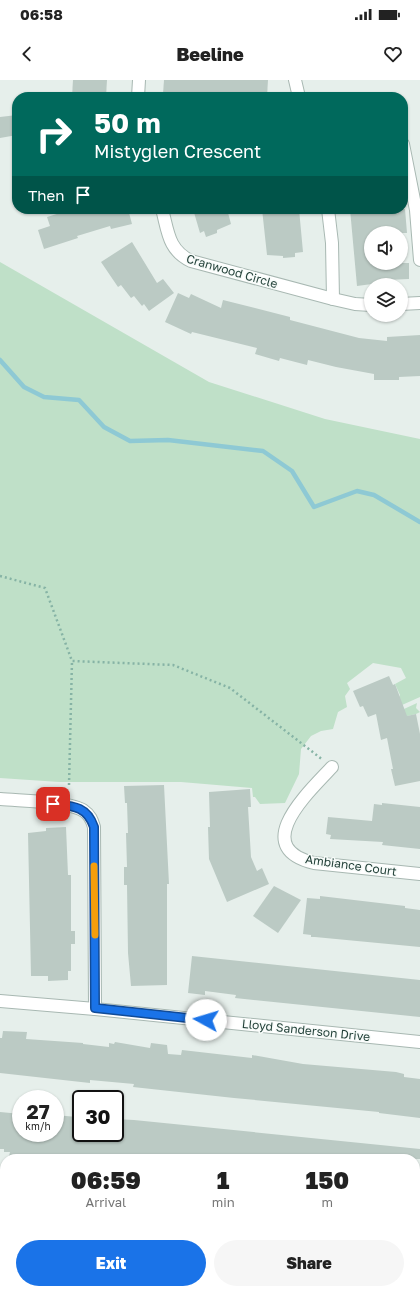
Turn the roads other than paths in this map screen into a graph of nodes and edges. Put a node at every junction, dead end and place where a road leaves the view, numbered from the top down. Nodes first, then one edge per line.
1 (138, 80) edge
2 (295, 80) edge
3 (138, 92) edge
4 (298, 92) edge
5 (408, 169) edge
6 (163, 214) edge
7 (329, 214) edge
8 (420, 260) edge
9 (333, 299) junction
10 (420, 303) edge
11 (408, 304) edge
12 (364, 305) edge
13 (332, 767) road end
14 (0, 799) edge
15 (420, 874) edge
16 (0, 1001) edge
17 (95, 1008) junction
18 (420, 1042) edge

1 - 3 street
2 - 4 street
5 - 8 street
6 - 9 street, Cranwood Circle
7 - 9 street
9 - 12 street, Cranwood Circle
10 - 11 street
13 - 15 street, Ambiance Court
14 - 17 street
16 - 17 street, Lloyd Sanderson Drive
17 - 18 street, Lloyd Sanderson Drive

